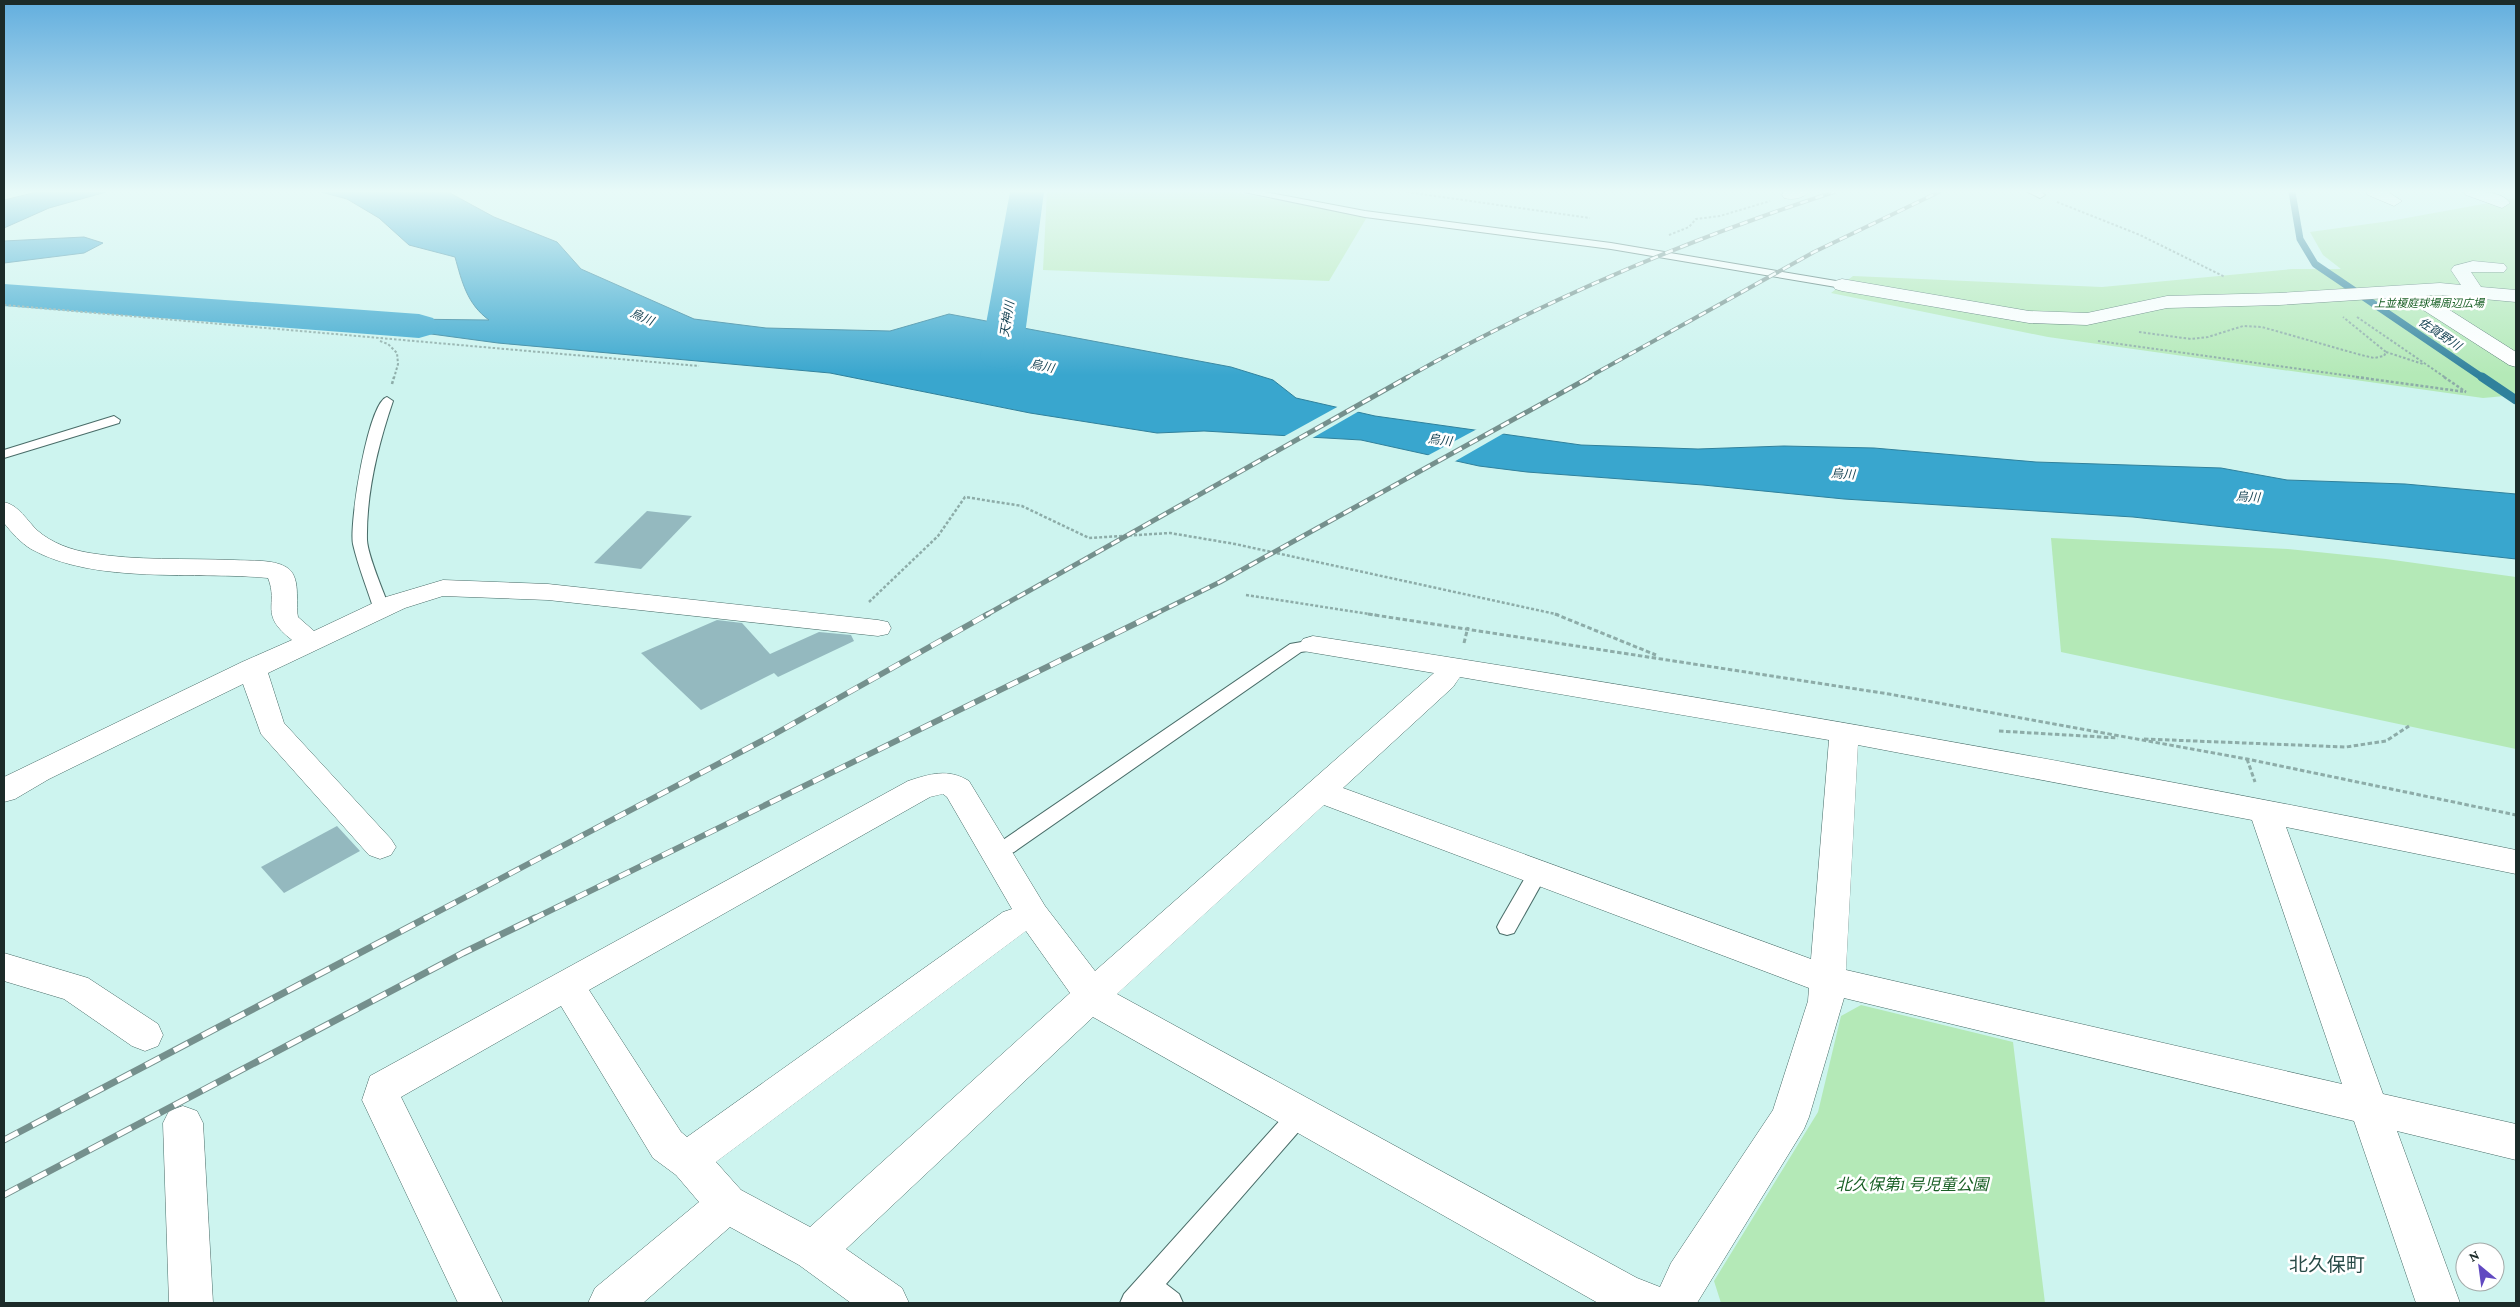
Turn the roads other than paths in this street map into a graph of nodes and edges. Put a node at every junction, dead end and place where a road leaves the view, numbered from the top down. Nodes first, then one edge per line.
1 (1652, 253) edge
2 (2498, 268) dead end
3 (1842, 285) joint
4 (2474, 291) junction
5 (2408, 292) junction
6 (2516, 296) edge
7 (2516, 361) edge
8 (387, 401) road end
9 (114, 420) dead end
10 (4, 454) edge
11 (4, 509) edge
12 (382, 610) junction
13 (878, 628) dead end
14 (311, 642) junction
15 (1312, 645) joint
16 (1452, 666) junction
17 (252, 668) junction
18 (1844, 732) junction
19 (1322, 790) junction
20 (4, 791) edge
21 (2264, 810) junction
22 (380, 847) dead end
23 (994, 853) junction
24 (2516, 862) edge
25 (1537, 874) junction
26 (1032, 916) junction
27 (1508, 927) dead end
28 (4, 967) edge
29 (1828, 980) junction
30 (568, 987) junction
31 (1092, 995) junction
32 (145, 1035) dead end
33 (2368, 1108) junction
34 (1299, 1115) junction
35 (184, 1122) dead end
36 (2516, 1142) edge
37 (690, 1162) junction
38 (727, 1204) junction
39 (814, 1251) junction
40 (1141, 1295) edge
41 (191, 1303) edge
42 (481, 1303) edge
43 (610, 1303) edge
44 (887, 1303) edge
45 (1170, 1303) edge
46 (1646, 1303) edge
47 (1675, 1303) edge
48 (2438, 1303) edge

1 - 3 lane
2 - 4 street
3 - 5 street
4 - 5 street
4 - 6 street
5 - 7 street
8 - 12 lane
9 - 10 lane
11 - 14 street
12 - 13 street
12 - 14 street
14 - 17 street
15 - 16 street
15 - 23 lane
16 - 18 street
16 - 19 street
17 - 20 street
17 - 22 street
18 - 21 street
18 - 29 street
19 - 25 street
19 - 31 street
21 - 24 street
21 - 33 street
23 - 26 street
23 - 30 street
25 - 27 lane
25 - 29 street
26 - 31 street
26 - 37 street
28 - 32 street
29 - 33 street
29 - 47 street
30 - 37 street
30 - 42 street
31 - 34 street
31 - 39 street
33 - 36 street
33 - 48 street
34 - 40 lane
34 - 46 street
35 - 41 street
37 - 38 street
38 - 39 street
38 - 43 street
39 - 44 street
40 - 45 lane

